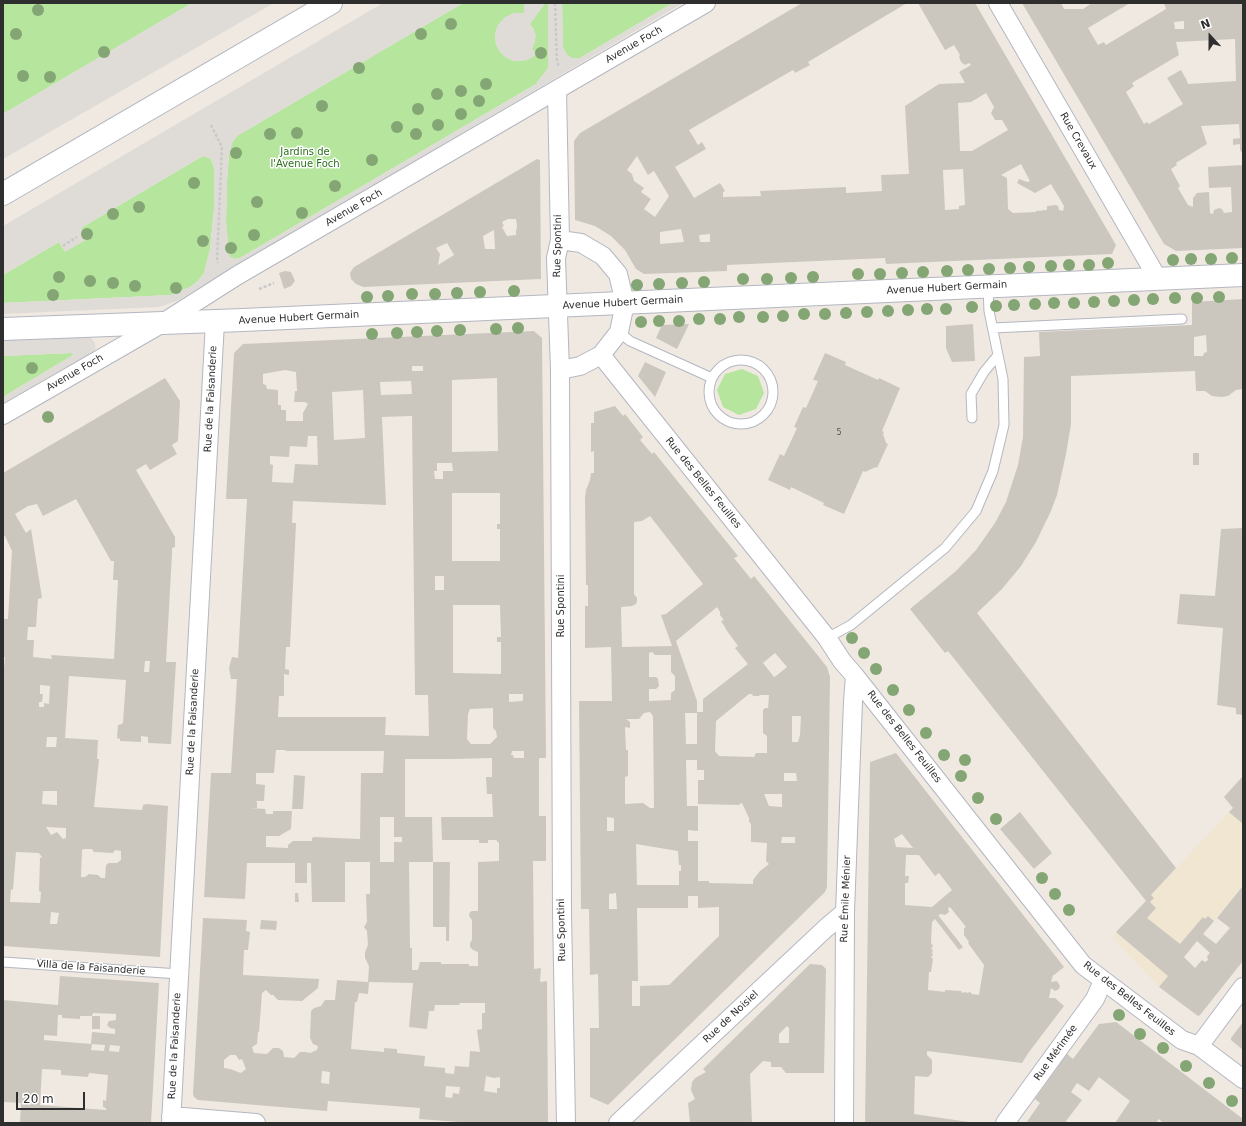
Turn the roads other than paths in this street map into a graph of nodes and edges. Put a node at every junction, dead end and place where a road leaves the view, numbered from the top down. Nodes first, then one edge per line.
1 (331, 3) edge
2 (706, 3) edge
3 (998, 3) edge
4 (557, 90) junction
5 (3, 194) edge
6 (560, 240) junction
7 (1243, 275) edge
8 (1158, 279) junction
9 (988, 286) junction
10 (625, 303) junction
11 (558, 306) junction
12 (1182, 319) dead end
13 (215, 322) junction
14 (161, 324) junction
15 (992, 328) junction
16 (3, 329) edge
17 (619, 332) junction
18 (601, 355) junction
19 (998, 355) junction
20 (560, 370) junction
21 (712, 378) junction
22 (3, 415) edge
23 (972, 418) dead end
24 (827, 638) junction
25 (855, 676) junction
26 (845, 912) junction
27 (3, 962) edge
28 (179, 974) junction
29 (1103, 981) junction
30 (1243, 987) edge
31 (1199, 1046) junction
32 (1243, 1079) edge
33 (171, 1119) edge
34 (256, 1123) edge
35 (566, 1123) edge
36 (618, 1123) edge
37 (844, 1123) edge
38 (1005, 1123) edge

1 - 5 street
2 - 4 street, Avenue Foch
3 - 8 street, Rue Crevaux
4 - 6 street, Rue Spontini
4 - 14 street, Avenue Foch
6 - 10 street
6 - 11 street, Rue Spontini
7 - 8 street, Avenue Hubert Germain
8 - 9 street, Avenue Hubert Germain
9 - 10 street, Avenue Hubert Germain
9 - 15 lane
10 - 11 street, Avenue Hubert Germain
10 - 17 street
11 - 13 street, Avenue Hubert Germain
11 - 20 street, Rue Spontini
12 - 15 lane
13 - 14 street, Avenue Hubert Germain
13 - 28 street, Rue de la Faisanderie
14 - 16 street, Avenue Hubert Germain
14 - 22 street, Avenue Foch
15 - 19 lane
17 - 18 street
17 - 21 lane
18 - 20 street
18 - 24 street, Rue des Belles Feuilles
19 - 23 lane
19 - 24 lane
20 - 35 street, Rue Spontini
21 - 21 lane
24 - 25 street, Rue des Belles Feuilles
25 - 26 street, Rue Émile Ménier
25 - 29 street, Rue des Belles Feuilles
26 - 36 street, Rue de Noisiel
26 - 37 street, Rue Émile Ménier
27 - 28 lane, Villa de la Faisanderie
28 - 33 street, Rue de la Faisanderie
29 - 31 street, Rue des Belles Feuilles
29 - 38 street, Rue Mérimée
30 - 31 street
31 - 32 street, Rue des Belles Feuilles
33 - 34 street

